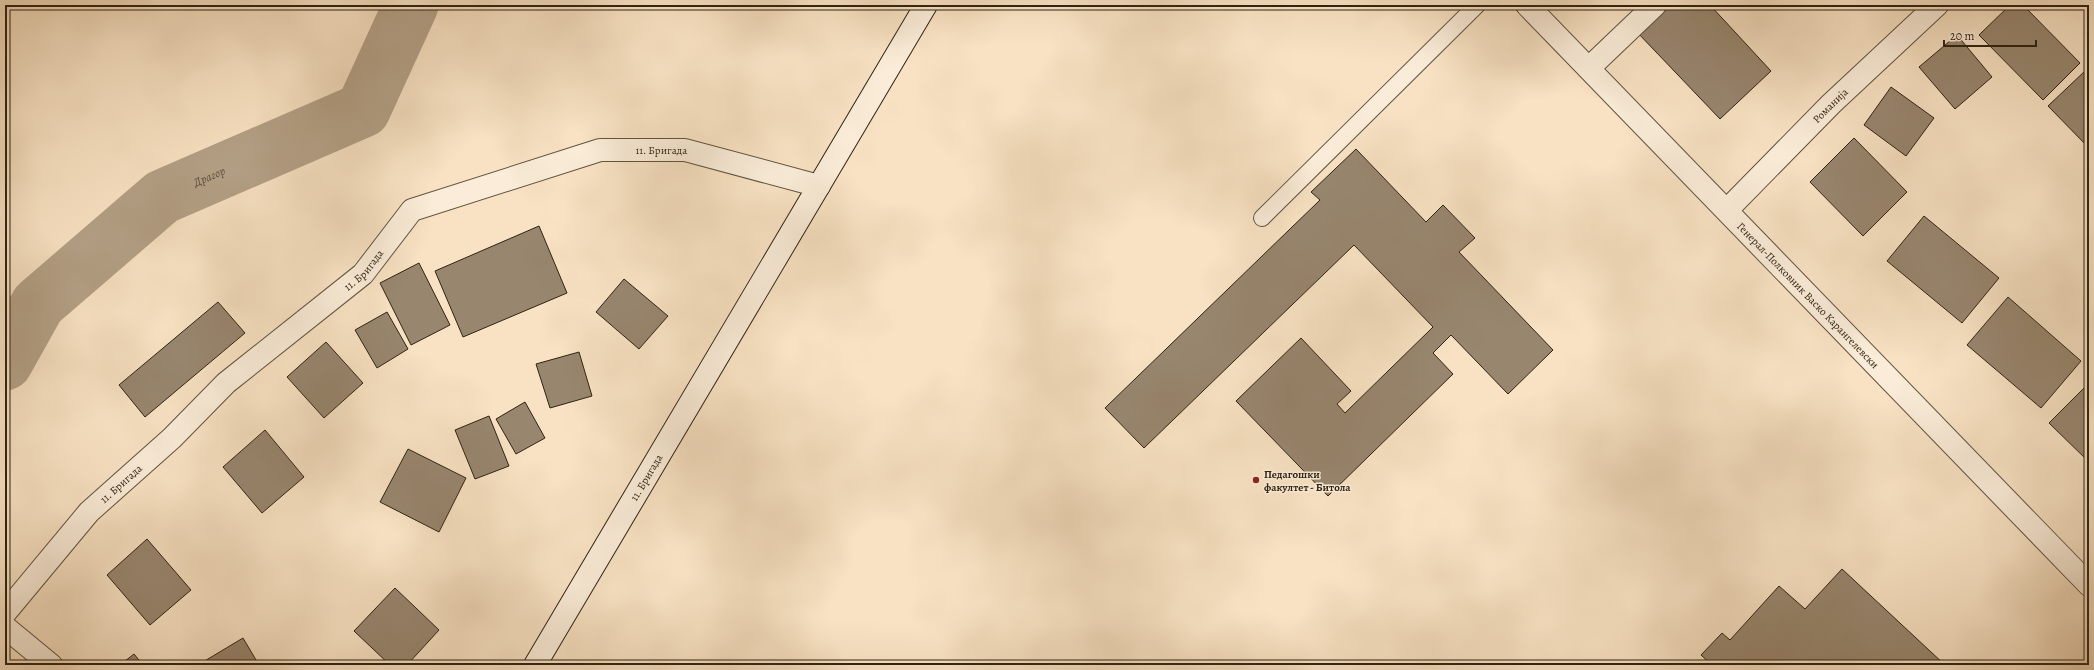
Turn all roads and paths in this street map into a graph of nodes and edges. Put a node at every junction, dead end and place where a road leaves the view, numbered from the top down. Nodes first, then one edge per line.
1 (926, 5) edge
2 (1477, 5) edge
3 (1527, 5) edge
4 (1655, 5) edge
5 (1937, 5) edge
6 (1589, 68) junction
7 (819, 186) junction
8 (1727, 210) junction
9 (1262, 218) dead end
10 (2089, 584) edge
11 (5, 613) edge
12 (5, 627) edge
13 (51, 665) edge
14 (535, 665) edge

1 - 7 street, 11. Бригада
2 - 9 lane
3 - 6 street, Генерал-Полковник Васко Карангелевски
4 - 6 street
5 - 8 street, Романија
6 - 8 street, Генерал-Полковник Васко Карангелевски
7 - 11 street, 11. Бригада
7 - 14 street, 11. Бригада
8 - 10 street, Генерал-Полковник Васко Карангелевски
12 - 13 street

